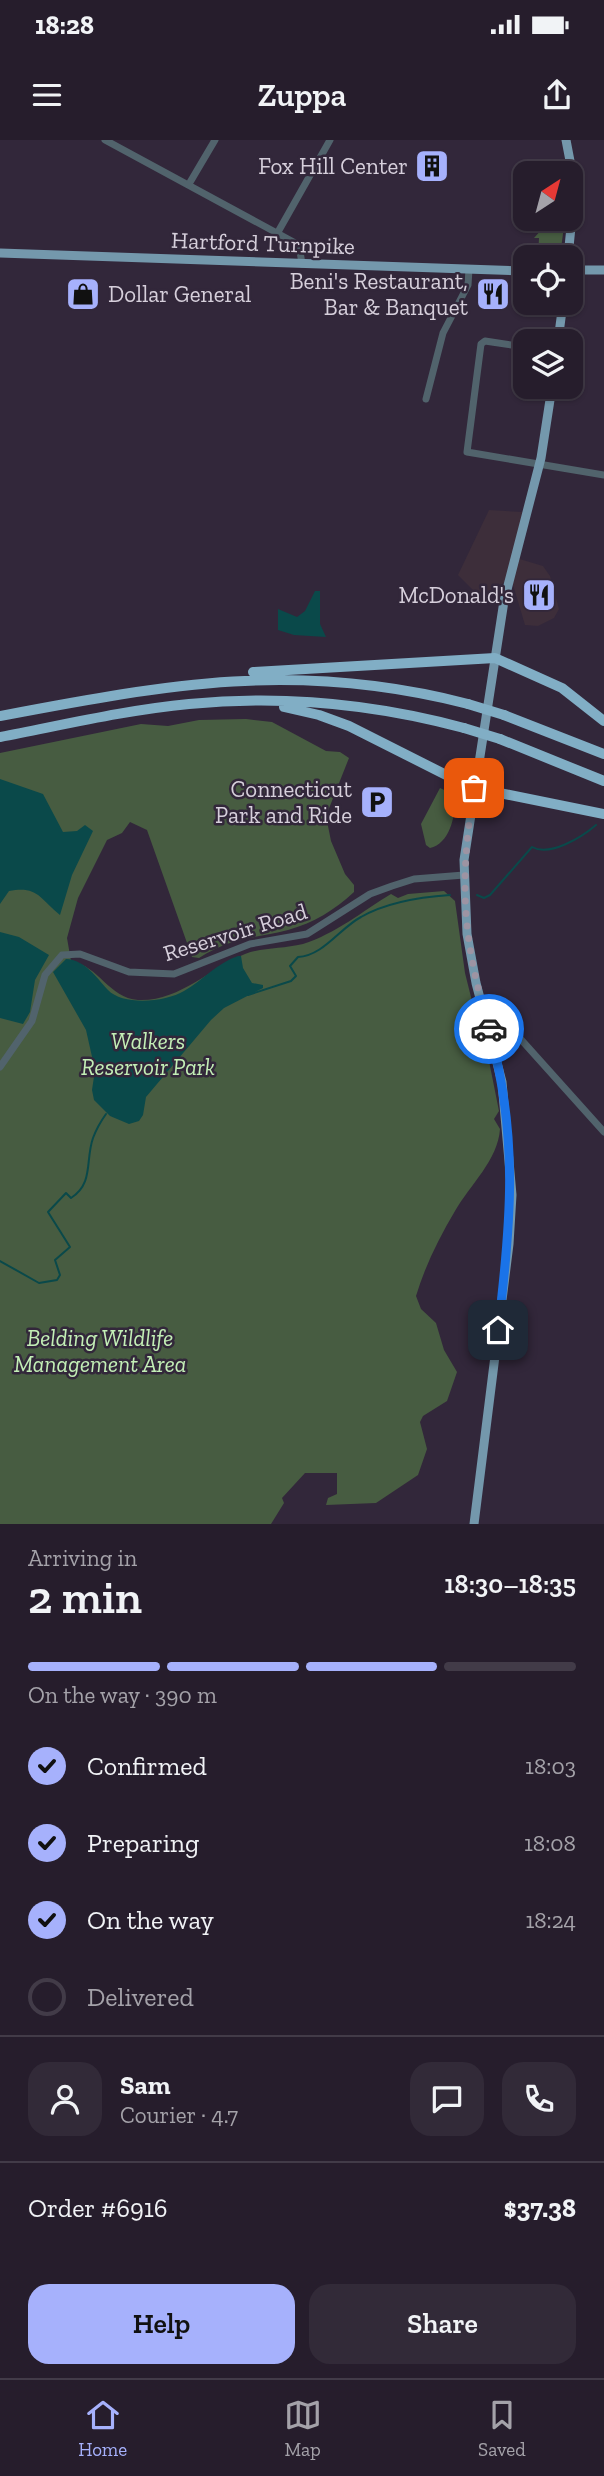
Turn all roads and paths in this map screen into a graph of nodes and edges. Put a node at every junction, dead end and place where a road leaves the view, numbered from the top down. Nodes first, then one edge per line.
1 (106, 140) edge
2 (215, 140) edge
3 (330, 140) edge
4 (566, 140) edge
5 (190, 184) junction
6 (278, 232) junction
7 (569, 245) edge
8 (0, 253) edge
9 (302, 264) junction
10 (469, 269) junction
11 (604, 270) edge
12 (513, 271) edge
13 (583, 271) edge
14 (513, 345) edge
15 (426, 398) dead end
16 (550, 399) edge
17 (539, 466) junction
18 (604, 475) edge
19 (495, 658) junction
20 (206, 681) junction
21 (248, 701) junction
22 (0, 716) edge
23 (604, 720) edge
24 (0, 737) edge
25 (604, 754) edge
26 (604, 781) edge
27 (474, 788) junction
28 (604, 814) edge
29 (464, 875) junction
30 (487, 1022) junction
31 (0, 1067) edge
32 (604, 1132) edge
33 (474, 1524) edge

1 - 5 street
2 - 5 street
3 - 6 street
4 - 7 main road
5 - 6 street
6 - 9 street
8 - 9 main road, Hartford Turnpike
9 - 10 main road, Hartford Turnpike
10 - 12 main road, Hartford Turnpike
10 - 15 street
11 - 13 main road
14 - 17 street
16 - 17 main road
17 - 18 street
17 - 19 main road
19 - 20 highway
19 - 23 highway
19 - 27 main road
20 - 22 highway
20 - 25 highway, bridge
21 - 24 highway
21 - 26 highway, bridge
21 - 27 highway
27 - 28 highway
27 - 29 main road
29 - 30 main road
29 - 31 street, Reservoir Road
30 - 32 street
30 - 33 main road

